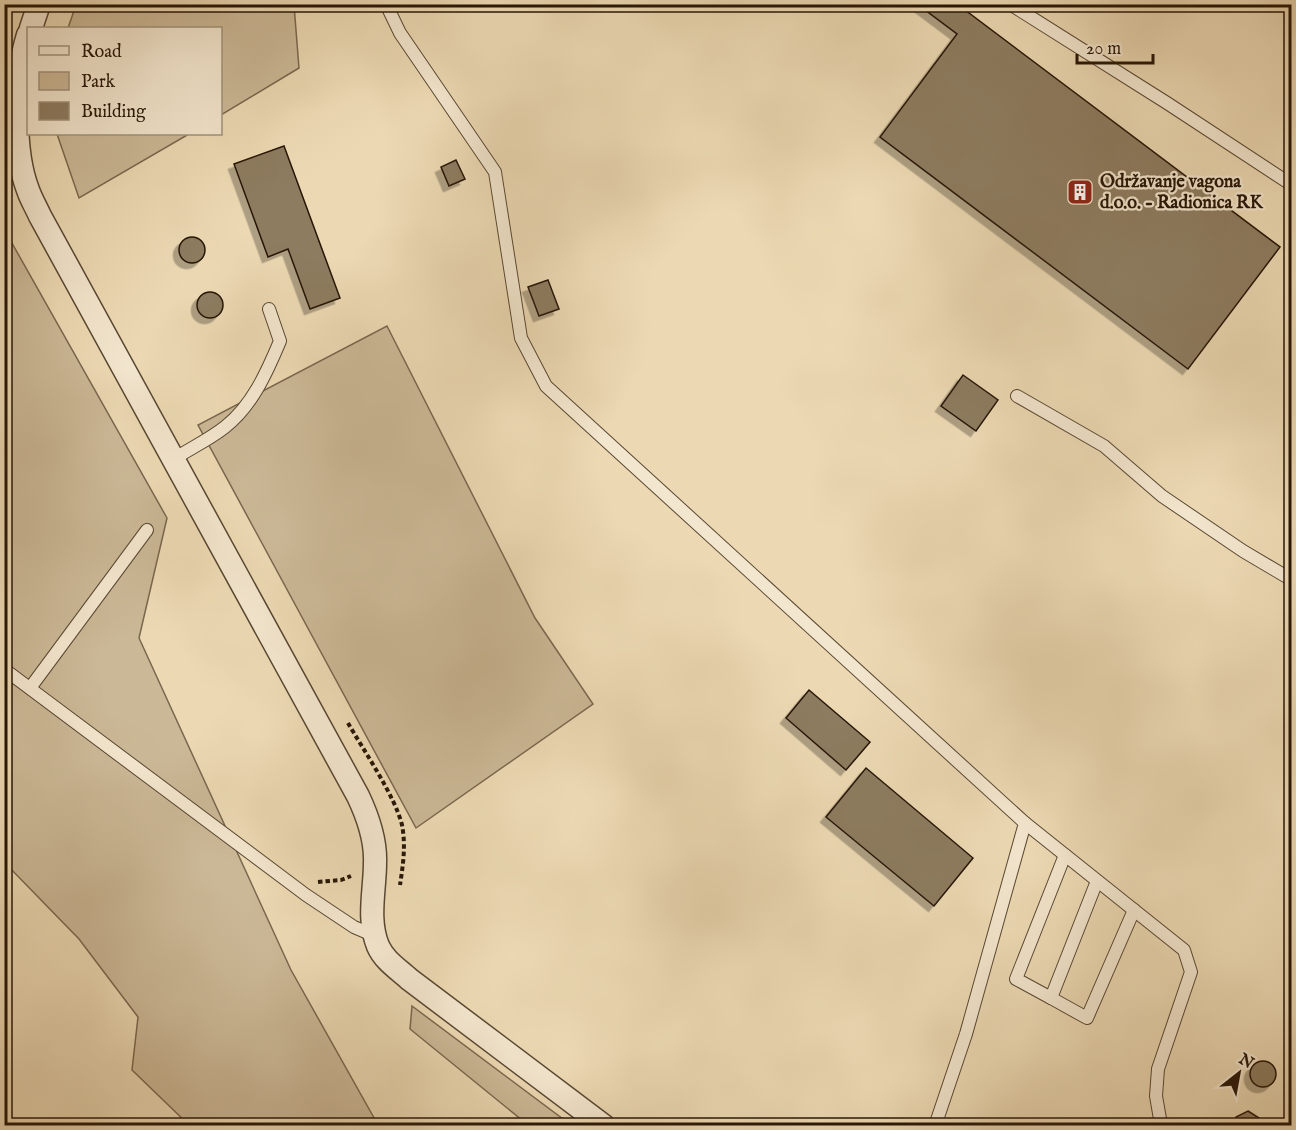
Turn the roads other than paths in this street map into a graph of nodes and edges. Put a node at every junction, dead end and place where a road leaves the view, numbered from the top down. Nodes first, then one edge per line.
1 (39, 4) edge
2 (386, 4) edge
3 (1010, 4) edge
4 (30, 27) edge
5 (27, 40) edge
6 (1292, 184) edge
7 (269, 309) dead end
8 (1017, 396) dead end
9 (174, 459) junction
10 (147, 530) dead end
11 (1292, 580) edge
12 (4, 669) edge
13 (30, 688) junction
14 (1025, 823) junction
15 (1065, 855) junction
16 (1097, 881) junction
17 (1134, 910) junction
18 (375, 936) junction
19 (1051, 998) junction
20 (604, 1125) edge
21 (935, 1125) edge
22 (1164, 1125) edge

1 - 4 street
2 - 14 lane
3 - 6 lane
5 - 9 street
7 - 9 lane
8 - 11 lane
9 - 18 street
10 - 13 lane
12 - 13 lane
13 - 18 lane
14 - 15 lane
14 - 21 lane
15 - 16 lane
15 - 19 lane
16 - 17 lane
16 - 19 lane
17 - 19 lane
17 - 22 lane
18 - 20 street

